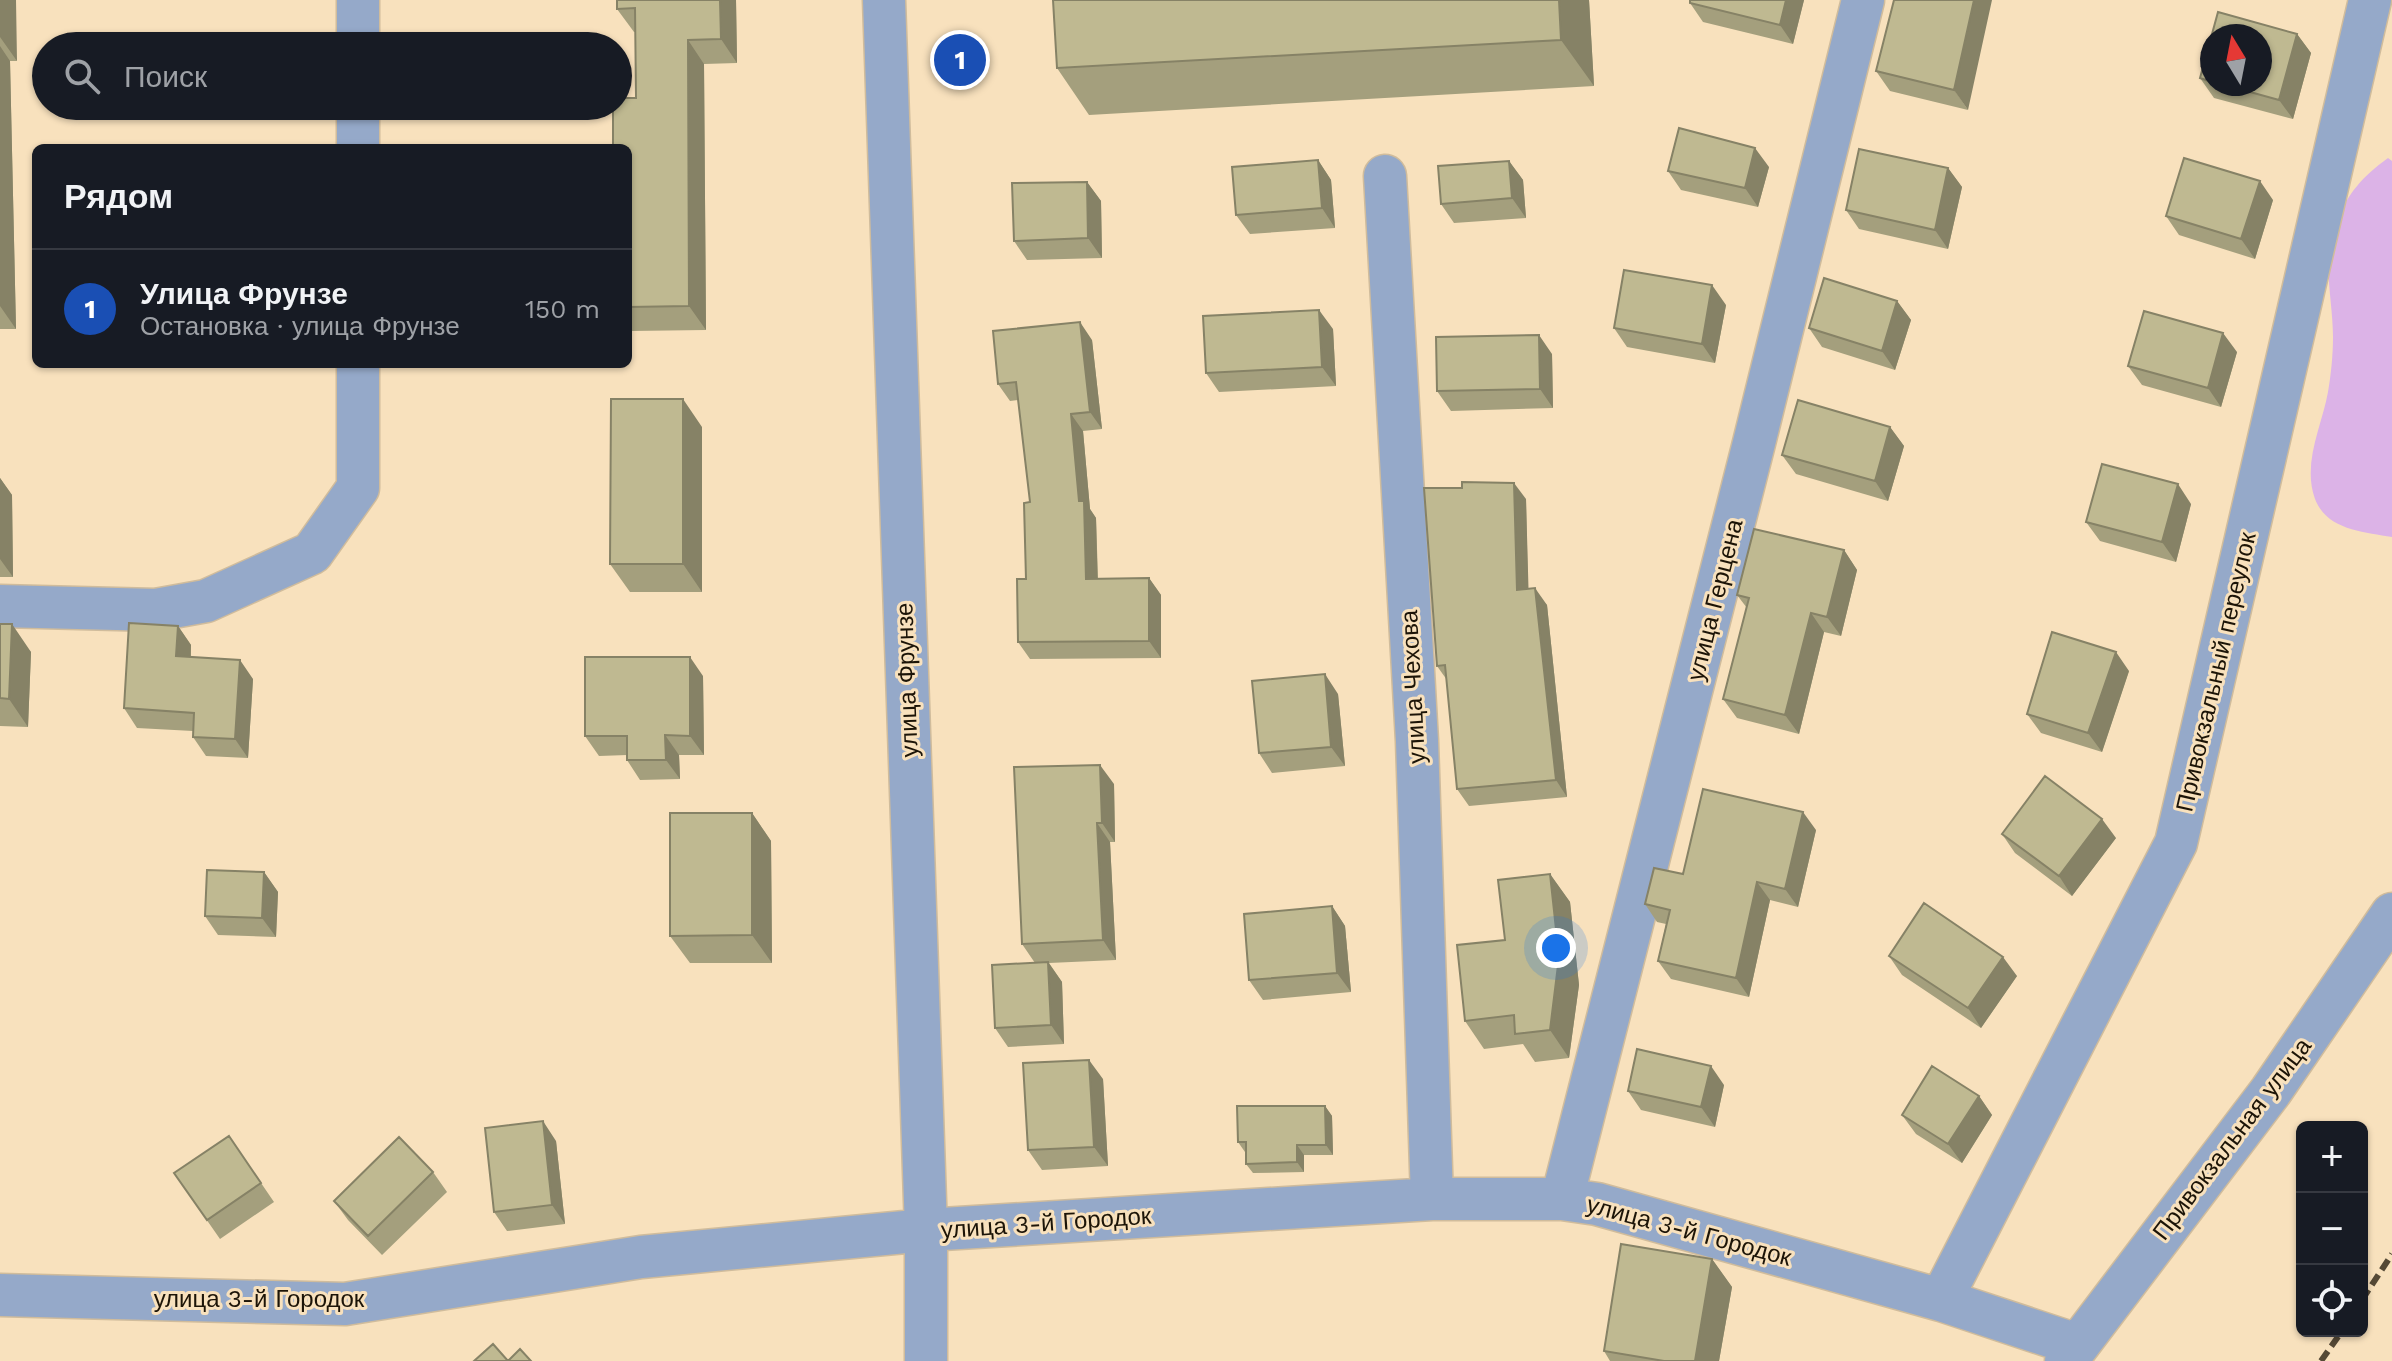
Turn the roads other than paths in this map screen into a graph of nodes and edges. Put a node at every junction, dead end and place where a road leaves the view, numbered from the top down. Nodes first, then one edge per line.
1 (358, 0) edge
2 (884, 0) edge
3 (1863, 0) edge
4 (2370, 0) edge
5 (358, 32) edge
6 (358, 120) edge
7 (358, 144) edge
8 (1385, 176) dead end
9 (358, 368) edge
10 (0, 606) edge
11 (2392, 914) edge
12 (1432, 1199) junction
13 (1562, 1199) junction
14 (926, 1230) junction
15 (0, 1295) edge
16 (1941, 1300) junction
17 (2071, 1353) edge
18 (926, 1361) edge

1 - 5 street
2 - 14 street, улица Фрунзе
3 - 13 street, улица Герцена
4 - 16 street, Привокзальный переулок
6 - 7 street
8 - 12 street, улица Чехова
9 - 10 street
11 - 17 street, Привокзальная улица
12 - 13 street, улица 3-й Городок
12 - 14 street, улица 3-й Городок
13 - 16 street, улица 3-й Городок
14 - 15 street, улица 3-й Городок
14 - 18 street, улица Фрунзе
16 - 17 street, улица 3-й Городок

